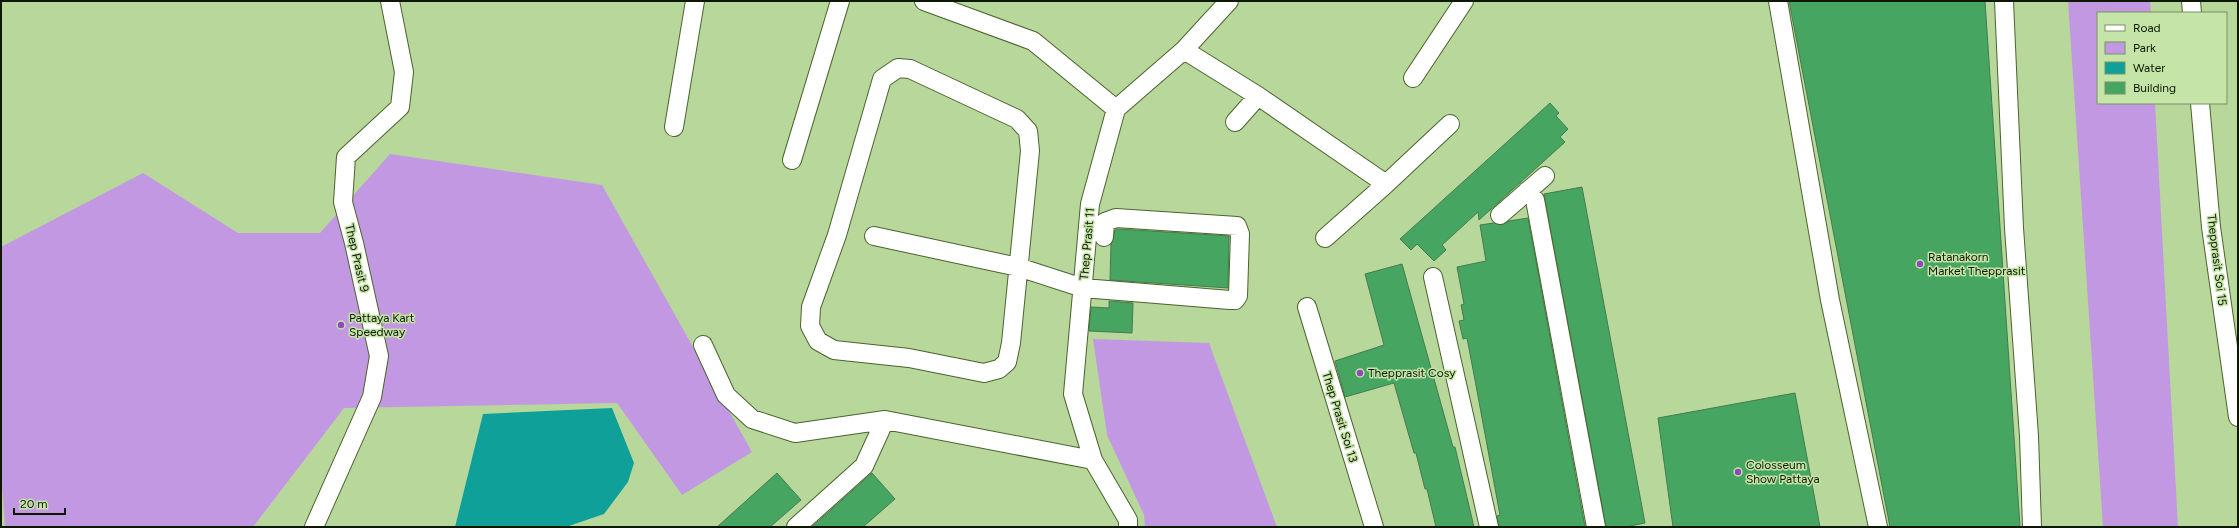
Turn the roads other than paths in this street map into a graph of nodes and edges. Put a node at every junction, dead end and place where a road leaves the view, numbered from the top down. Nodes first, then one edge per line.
1 (390, 1) edge
2 (695, 1) edge
3 (840, 1) edge
4 (924, 1) edge
5 (1229, 1) edge
6 (1464, 1) edge
7 (1778, 1) edge
8 (2004, 1) edge
9 (2191, 1) edge
10 (964, 8) edge
11 (2192, 12) edge
12 (1184, 50) junction
13 (1413, 78) dead end
14 (1258, 96) junction
15 (2200, 104) edge
16 (1116, 109) junction
17 (1235, 122) dead end
18 (1450, 124) dead end
19 (674, 127) dead end
20 (792, 160) dead end
21 (1545, 176) dead end
22 (1386, 184) junction
23 (1527, 191) junction
24 (1500, 215) dead end
25 (874, 236) dead end
26 (1104, 237) dead end
27 (1325, 238) dead end
28 (1018, 267) junction
29 (1433, 277) dead end
30 (1083, 288) junction
31 (1307, 307) dead end
32 (703, 345) dead end
33 (2238, 417) edge
34 (885, 420) junction
35 (1093, 460) junction
36 (314, 527) edge
37 (796, 527) edge
38 (1128, 527) edge
39 (1374, 527) edge
40 (1489, 527) edge
41 (1596, 527) edge
42 (1878, 527) edge
43 (2032, 527) edge

1 - 36 street, Thep Prasit 9
2 - 19 street
3 - 20 street
4 - 10 street
5 - 12 street
6 - 13 street
7 - 42 street
8 - 43 street
9 - 11 street
10 - 16 street
12 - 14 street
12 - 16 street
14 - 17 street
14 - 22 street
15 - 33 street, Thepprasit Soi 15
16 - 30 street, Thep Prasit 11
18 - 22 street
21 - 23 street
22 - 27 street
23 - 24 street
23 - 41 street
25 - 28 street
26 - 30 street
28 - 28 street
28 - 30 street
29 - 40 street
30 - 35 street, Thep Prasit 11
31 - 39 street, Thep Prasit Soi 13
32 - 34 street
34 - 35 street
34 - 37 street
35 - 38 street, Thep Prasit 11

